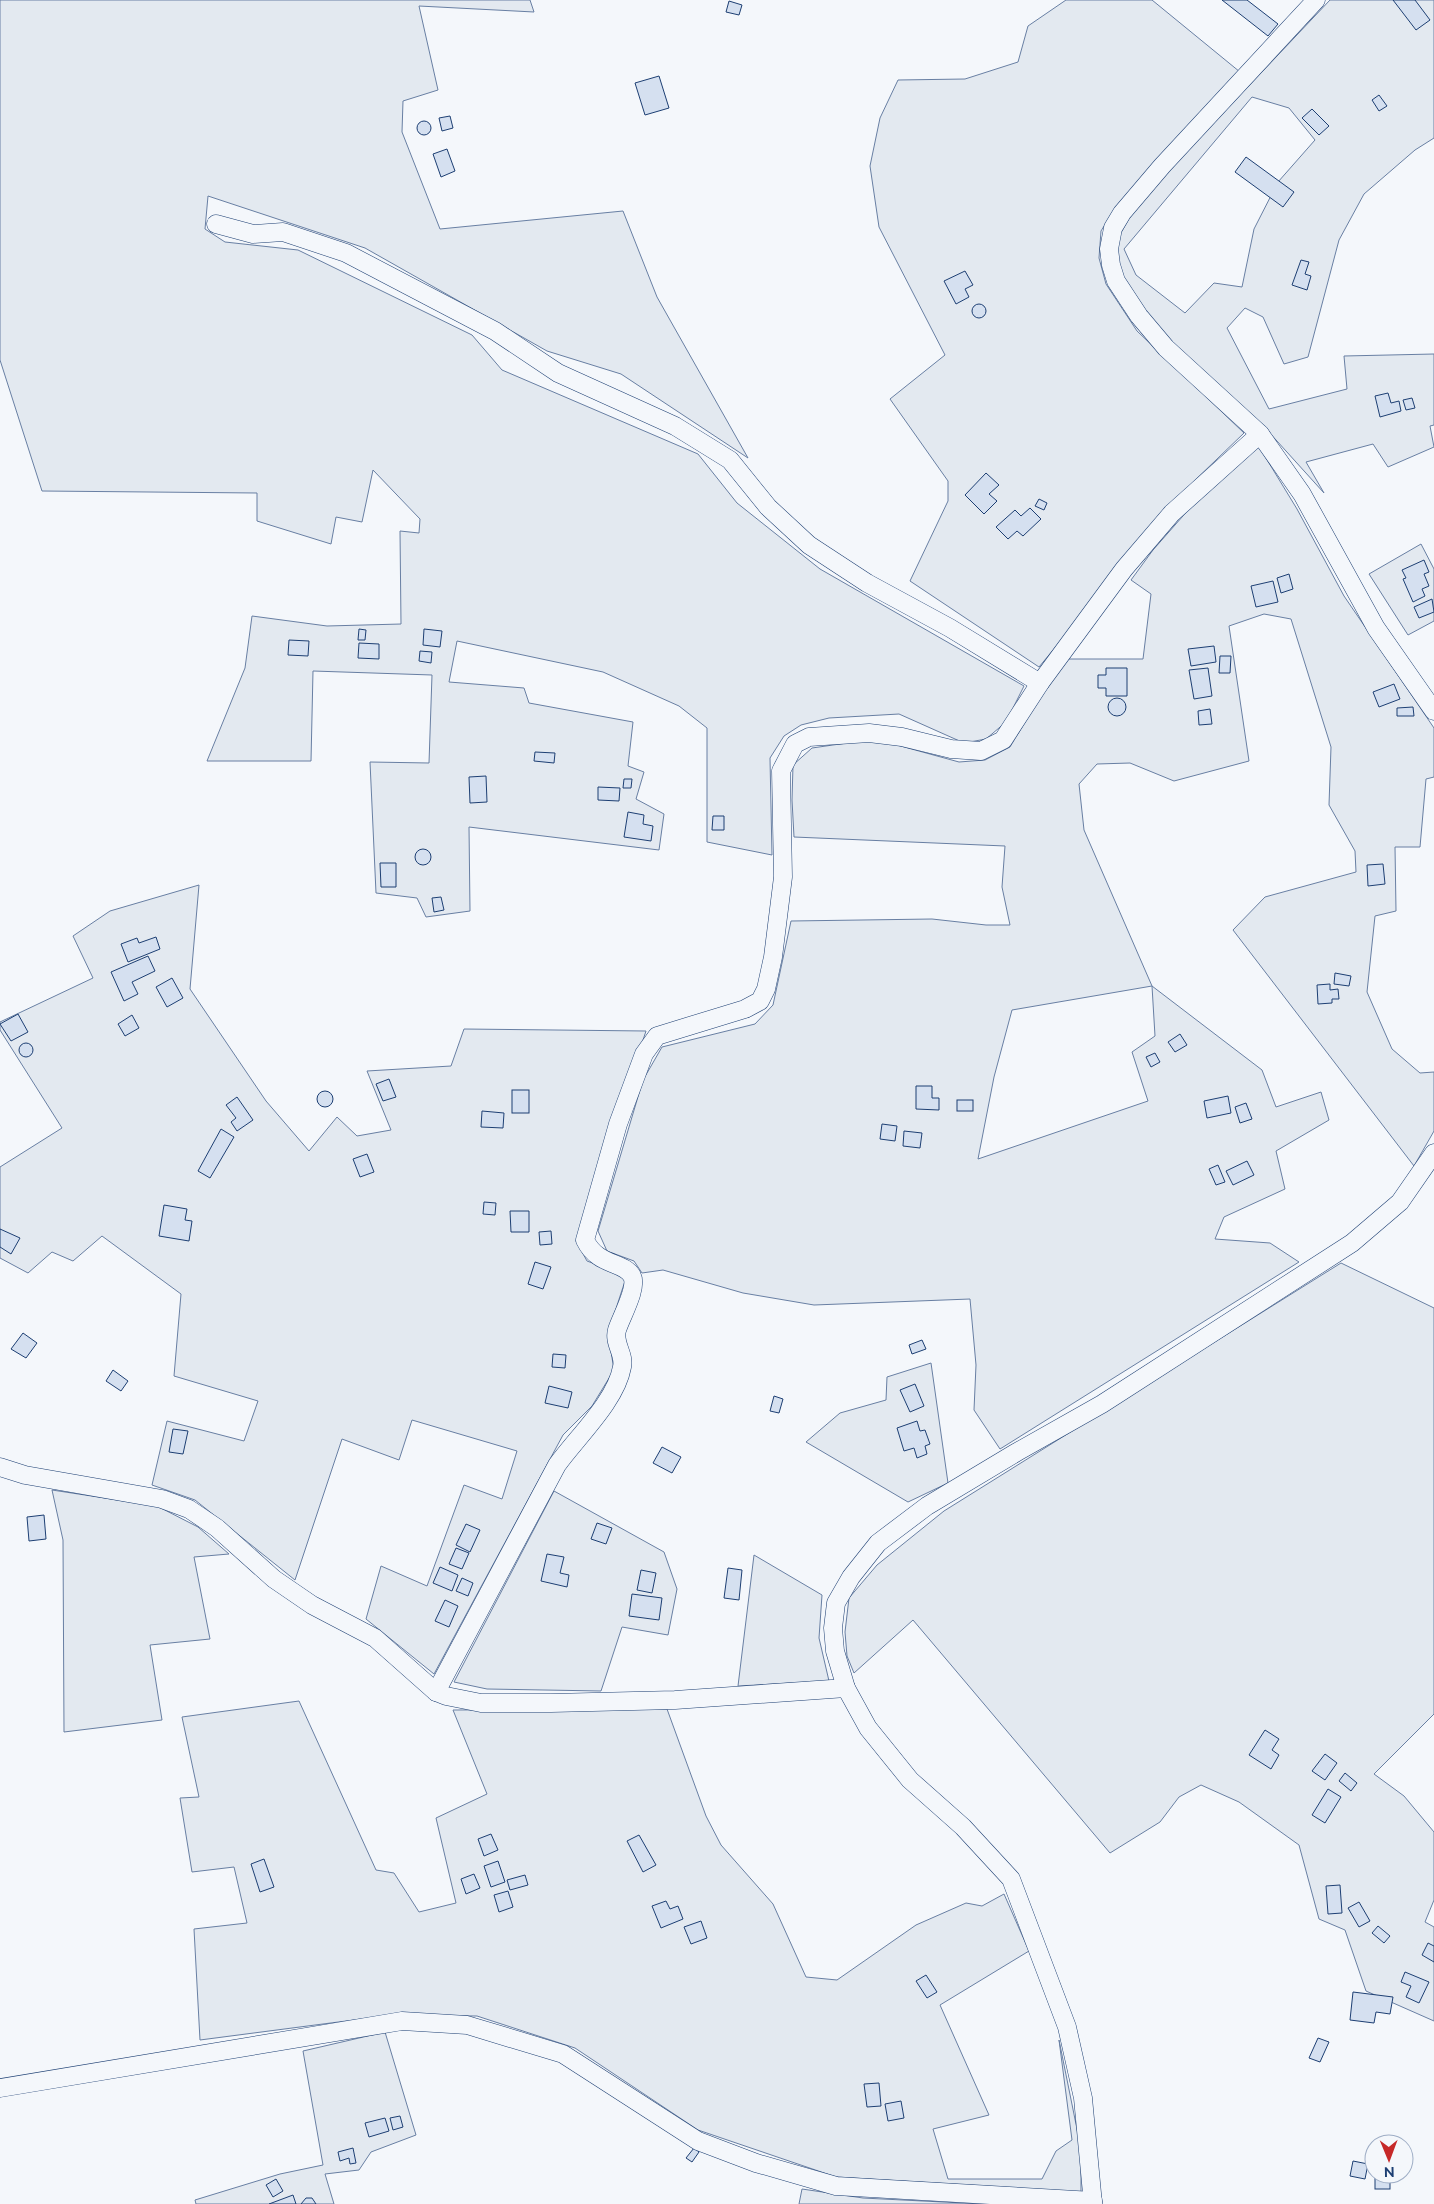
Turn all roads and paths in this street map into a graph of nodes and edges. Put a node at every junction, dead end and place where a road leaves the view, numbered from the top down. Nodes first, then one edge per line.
1 (1316, 0) edge
2 (216, 224) dead end
3 (1260, 434) junction
4 (1040, 682) junction
5 (1434, 711) edge
6 (1434, 1153) edge
7 (0, 1467) edge
8 (846, 1688) junction
9 (436, 1692) junction
10 (0, 2088) edge
11 (1093, 2203) edge

1 - 3 street
2 - 4 street
3 - 4 street
3 - 5 street
4 - 9 street
6 - 8 street
7 - 9 street
8 - 9 street
8 - 11 street
10 - 11 street

